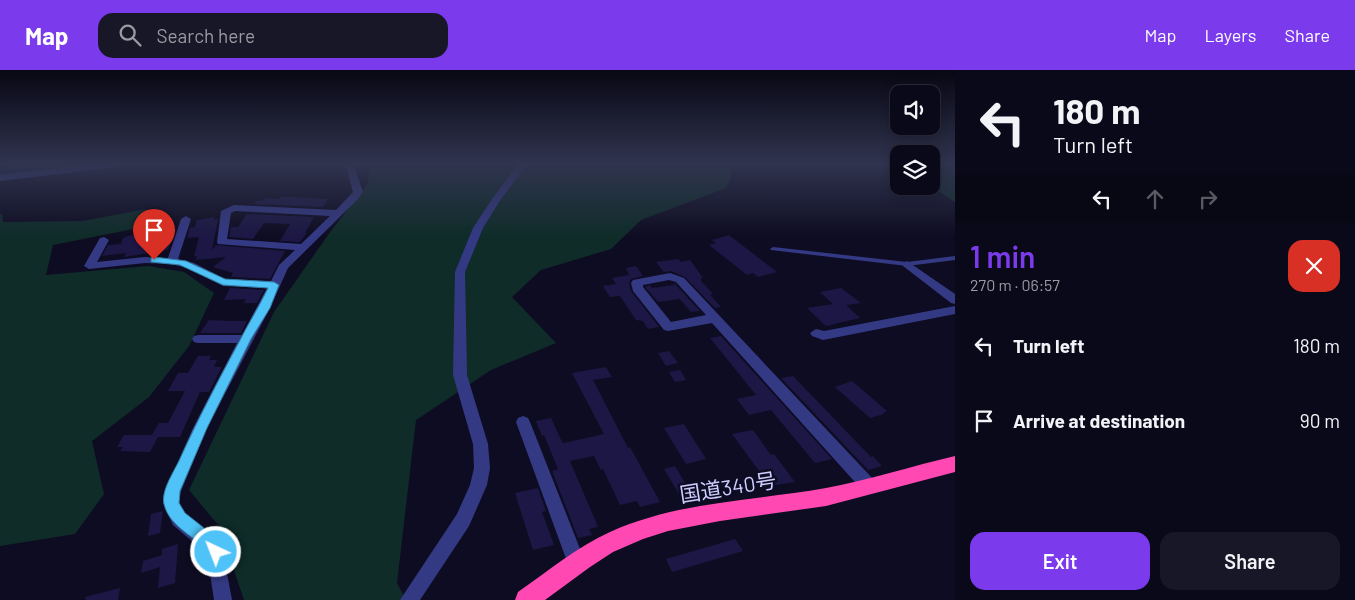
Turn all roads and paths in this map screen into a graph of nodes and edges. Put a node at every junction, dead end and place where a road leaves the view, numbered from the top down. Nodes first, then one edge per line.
1 (357, 188) edge
2 (504, 188) edge
3 (337, 214) junction
4 (186, 219) dead end
5 (104, 240) dead end
6 (302, 247) junction
7 (773, 248) dead end
8 (955, 258) edge
9 (172, 261) junction
10 (907, 264) junction
11 (274, 285) junction
12 (953, 297) edge
13 (955, 310) edge
14 (714, 318) junction
15 (816, 333) dead end
16 (198, 339) dead end
17 (246, 339) junction
18 (523, 422) dead end
19 (955, 464) edge
20 (869, 486) junction
21 (577, 564) junction
22 (223, 600) edge
23 (409, 600) edge
24 (526, 600) edge

1 - 3 street
2 - 23 street
3 - 6 street
3 - 6 street
4 - 9 street
5 - 9 street
6 - 11 street
7 - 10 lane
8 - 10 lane
9 - 11 street
10 - 12 street
11 - 17 street
13 - 15 street
14 - 14 street
14 - 20 street
16 - 17 street
17 - 22 street
18 - 21 street
19 - 20 highway, 国道340号
20 - 21 highway, 国道340号
21 - 24 highway, 国道340号

